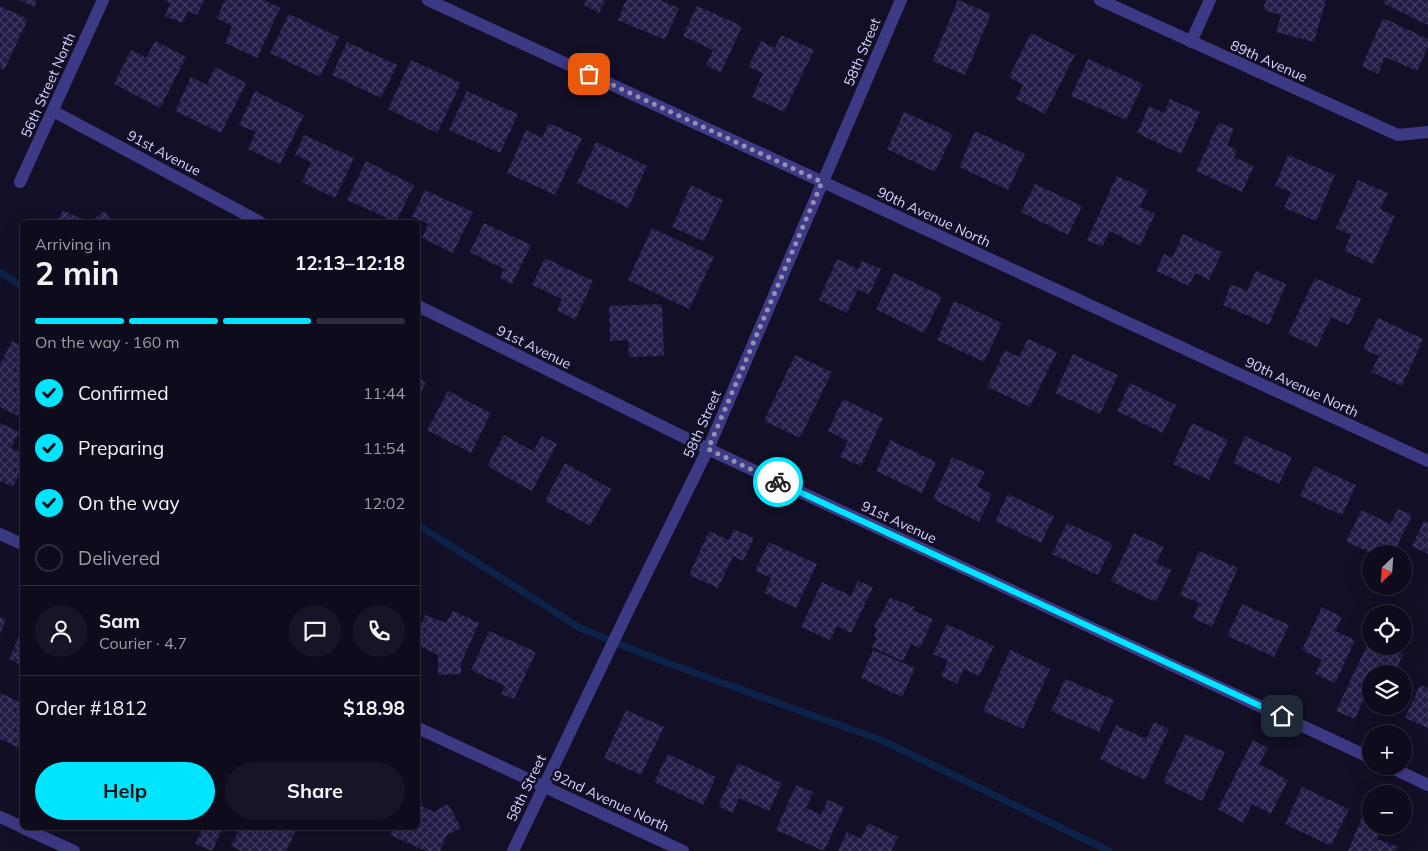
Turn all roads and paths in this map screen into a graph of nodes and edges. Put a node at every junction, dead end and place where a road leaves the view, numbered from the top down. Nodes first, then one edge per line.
1 (103, 0) edge
2 (428, 0) edge
3 (901, 0) edge
4 (1100, 0) edge
5 (1210, 0) edge
6 (1191, 42) junction
7 (53, 111) junction
8 (1428, 132) edge
9 (20, 182) dead end
10 (822, 182) junction
11 (256, 220) edge
12 (420, 307) edge
13 (708, 449) junction
14 (1428, 461) edge
15 (0, 534) edge
16 (20, 543) edge
17 (420, 729) edge
18 (1362, 754) edge
19 (1407, 775) edge
20 (1428, 785) edge
21 (543, 786) junction
22 (0, 817) edge
23 (20, 826) edge
24 (29, 830) edge
25 (74, 851) edge
26 (513, 851) edge
27 (683, 851) edge

1 - 7 street, 56th Street North
2 - 10 street, 90th Avenue North
3 - 10 street, 58th Street
4 - 6 street, 89th Avenue
5 - 6 street
6 - 8 street, 89th Avenue
7 - 9 street, 56th Street North
7 - 11 street, 91st Avenue
10 - 13 street, 58th Street
10 - 14 street, 90th Avenue North
12 - 13 street, 91st Avenue
13 - 18 street, 91st Avenue
13 - 21 street, 58th Street
15 - 16 street
17 - 21 street, 92nd Avenue North
19 - 20 street
21 - 26 street, 58th Street
21 - 27 street, 92nd Avenue North
22 - 23 street
24 - 25 street

